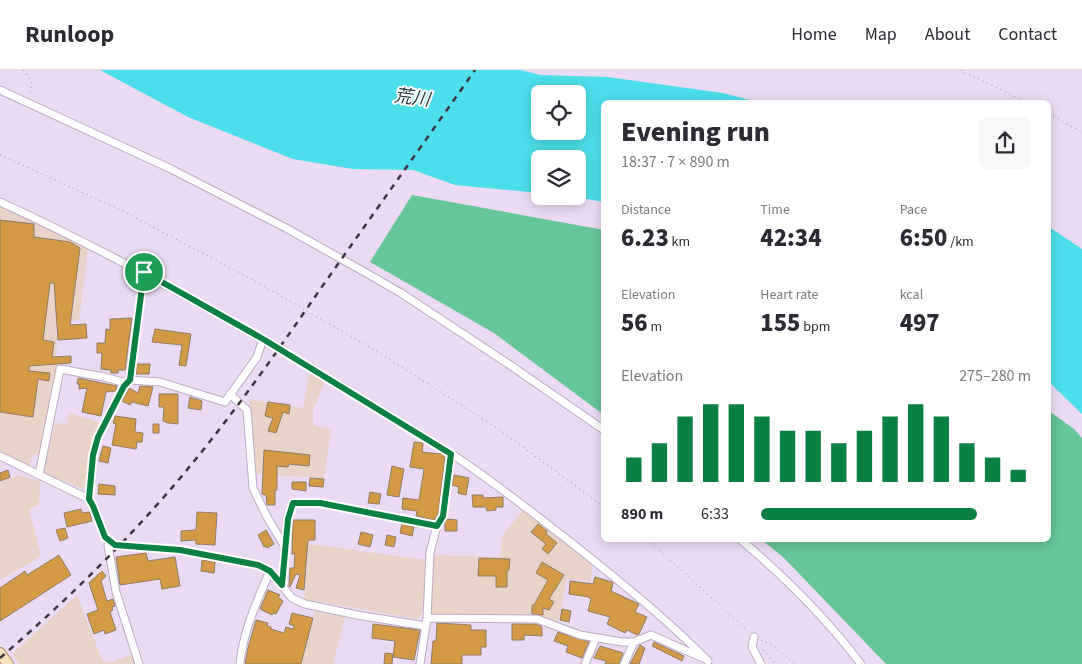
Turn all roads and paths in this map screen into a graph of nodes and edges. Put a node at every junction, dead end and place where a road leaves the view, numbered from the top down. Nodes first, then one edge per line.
1 (23, 70) edge
2 (960, 70) edge
3 (0, 90) edge
4 (24, 100) junction
5 (1022, 100) edge
6 (1051, 115) edge
7 (1082, 132) edge
8 (0, 155) edge
9 (0, 202) edge
10 (144, 272) junction
11 (263, 339) junction
12 (128, 382) junction
13 (230, 394) junction
14 (601, 428) edge
15 (451, 454) junction
16 (0, 456) edge
17 (39, 475) junction
18 (89, 499) junction
19 (320, 503) joint
20 (601, 505) edge
21 (371, 513) joint
22 (437, 526) junction
23 (109, 542) junction
24 (286, 542) junction
25 (650, 542) edge
26 (743, 542) edge
27 (270, 571) junction
28 (282, 585) junction
29 (427, 622) junction
30 (754, 636) junction
31 (596, 638) junction
32 (634, 642) junction
33 (0, 653) edge
34 (710, 662) edge
35 (8, 664) edge
36 (139, 664) edge
37 (240, 664) edge
38 (420, 664) edge
39 (585, 664) edge
40 (624, 664) edge
41 (761, 664) edge
42 (776, 664) edge
43 (795, 664) edge
44 (861, 664) edge

1 - 4 path
2 - 5 path
3 - 4 street
4 - 14 street
6 - 7 path
8 - 20 path
9 - 10 street
10 - 11 street
10 - 12 street
11 - 13 street
11 - 15 street
12 - 13 street
12 - 17 street
12 - 18 street
13 - 24 street
15 - 22 street
15 - 34 street
16 - 17 street
17 - 18 street
18 - 23 street
19 - 21 path
19 - 24 street
21 - 22 street
22 - 29 street
23 - 27 street
23 - 36 street
24 - 28 street
25 - 30 path
26 - 44 street
27 - 28 street
27 - 37 street
28 - 29 street
29 - 31 street
29 - 38 street
30 - 41 street
30 - 42 path
30 - 43 path
31 - 32 street
31 - 39 street
32 - 34 street
32 - 40 street
33 - 35 main road

